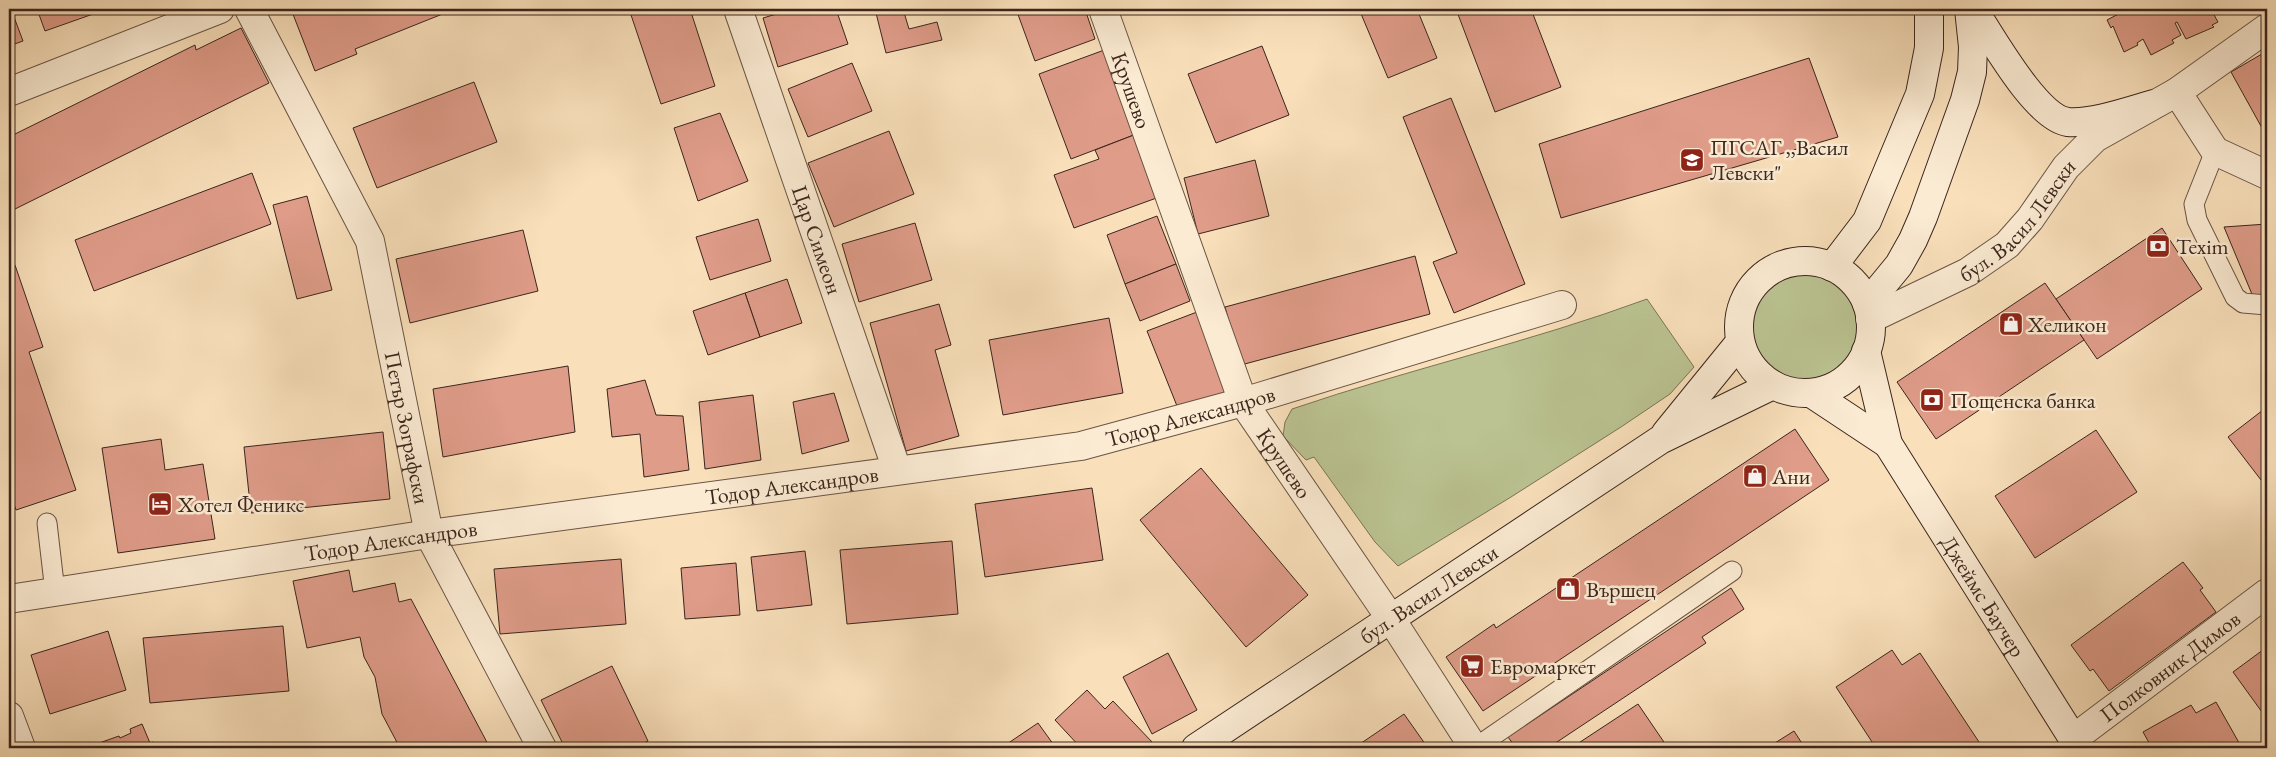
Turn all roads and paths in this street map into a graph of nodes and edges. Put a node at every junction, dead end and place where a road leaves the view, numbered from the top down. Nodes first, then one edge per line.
1 (220, 9) edge
2 (249, 9) edge
3 (738, 9) edge
4 (1103, 9) edge
5 (1929, 9) edge
6 (1969, 9) edge
7 (1973, 9) edge
8 (2267, 28) edge
9 (9, 92) edge
10 (2166, 98) junction
11 (2215, 151) junction
12 (2267, 175) edge
13 (1832, 267) junction
14 (1562, 305) dead end
15 (2267, 305) edge
16 (1869, 312) junction
17 (1740, 342) junction
18 (1866, 351) junction
19 (1773, 385) junction
20 (1811, 393) junction
21 (1243, 402) junction
22 (1660, 440) junction
23 (1888, 444) junction
24 (898, 470) junction
25 (46, 523) dead end
26 (429, 534) junction
27 (1732, 571) dead end
28 (55, 592) junction
29 (2267, 593) edge
30 (9, 599) edge
31 (1391, 619) junction
32 (9, 716) edge
33 (2076, 744) edge
34 (21, 748) edge
35 (542, 748) edge
36 (1196, 748) edge
37 (1475, 748) edge

1 - 9 street
2 - 26 street, Петър Зографски
3 - 24 street, Цар Симеон
4 - 21 street, Крушево
5 - 13 street
6 - 16 street
7 - 10 street
8 - 10 street, бул. Васил Левски
10 - 11 street
10 - 16 street, бул. Васил Левски
11 - 12 street
11 - 15 lane
13 - 16 street
13 - 17 street
14 - 21 street, Тодор Александров
16 - 18 street
17 - 19 street
17 - 22 street, бул. Васил Левски
18 - 20 street
18 - 23 street
19 - 20 street
19 - 22 street, бул. Васил Левски
20 - 23 street
21 - 24 street, Тодор Александров
21 - 31 street, Крушево
22 - 31 street, бул. Васил Левски
23 - 33 street, Джеймс Баучер
24 - 26 street, Тодор Александров
25 - 28 lane
26 - 28 street, Тодор Александров
26 - 35 street, Петър Зографски
27 - 37 lane
28 - 30 street, Тодор Александров
29 - 33 street, Полковник Димов
31 - 36 street, бул. Васил Левски
31 - 37 street, Крушево
32 - 34 street

